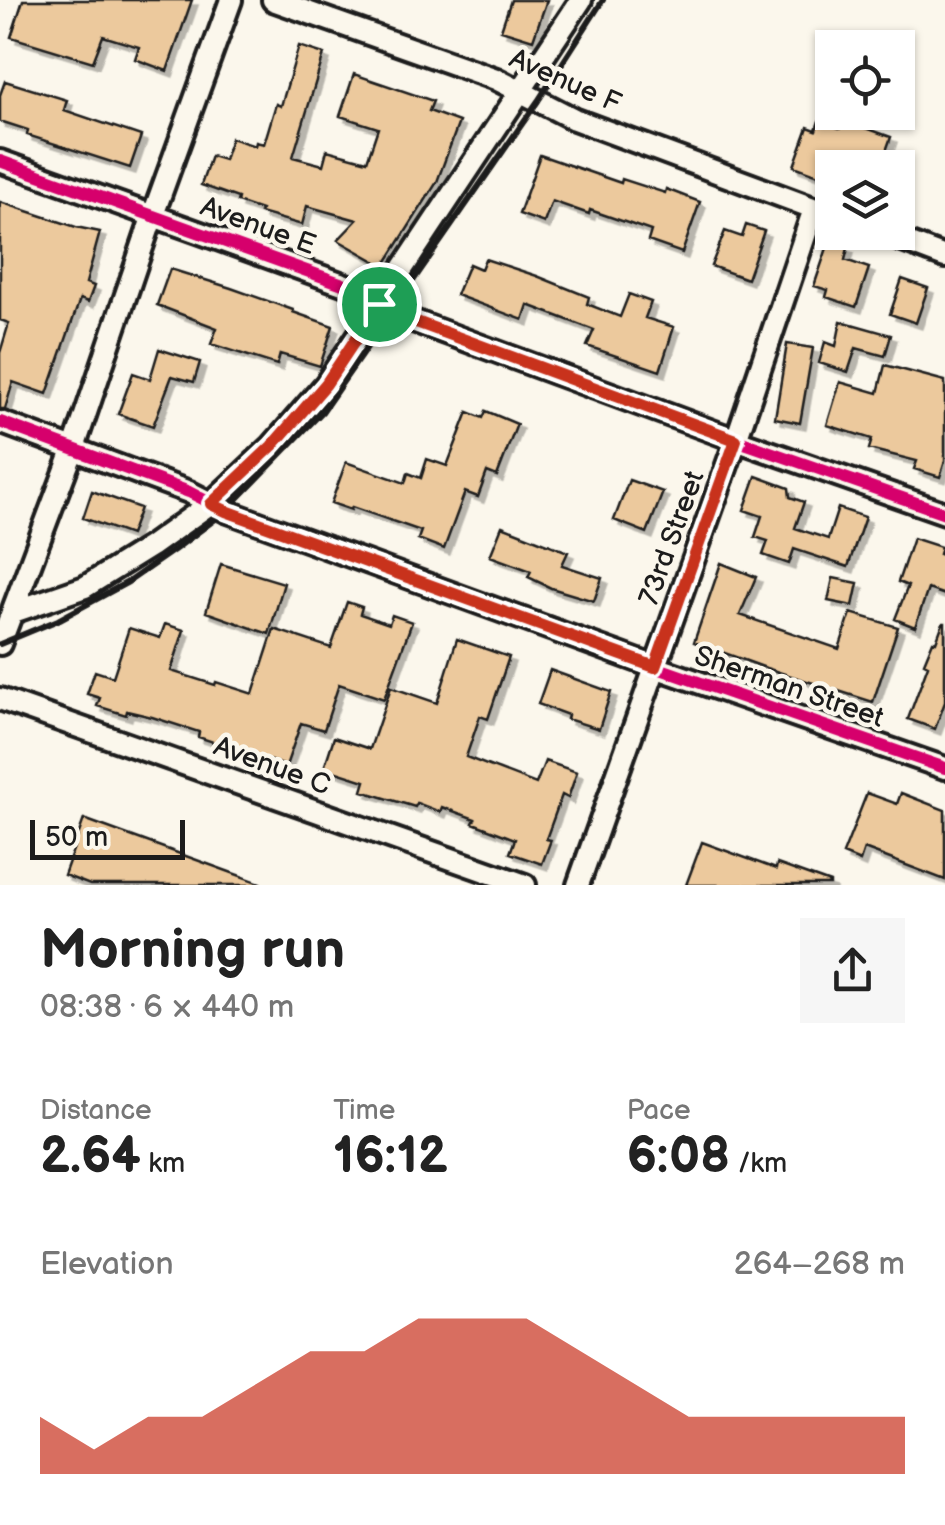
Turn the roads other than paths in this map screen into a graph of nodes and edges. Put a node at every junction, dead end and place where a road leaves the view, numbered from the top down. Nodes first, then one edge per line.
1 (231, 0) edge
2 (273, 0) edge
3 (581, 0) edge
4 (519, 91) junction
5 (0, 161) edge
6 (815, 209) edge
7 (153, 215) junction
8 (815, 235) edge
9 (915, 246) edge
10 (945, 257) edge
11 (379, 304) junction
12 (0, 422) edge
13 (736, 440) junction
14 (74, 448) junction
15 (211, 504) junction
16 (945, 513) edge
17 (26, 581) junction
18 (0, 589) edge
19 (13, 612) junction
20 (0, 644) edge
21 (655, 667) junction
22 (0, 699) edge
23 (945, 768) edge
24 (525, 885) edge
25 (578, 885) edge

1 - 7 street
2 - 4 street, Avenue F
3 - 4 street
4 - 6 street, Avenue F
4 - 11 street
5 - 7 street, Avenue E
7 - 11 street, Avenue E
7 - 14 street
8 - 13 street, 73rd Street
9 - 10 street
11 - 13 street, Avenue E
11 - 15 street
12 - 14 street, Sherman Street
13 - 16 street, Avenue E
13 - 21 street, 73rd Street
14 - 15 street, Sherman Street
14 - 17 street
15 - 19 street
15 - 21 street, Sherman Street
17 - 18 street
17 - 19 street
19 - 20 street
21 - 23 street, Sherman Street
21 - 25 street, 73rd Street
22 - 24 street, Avenue C

